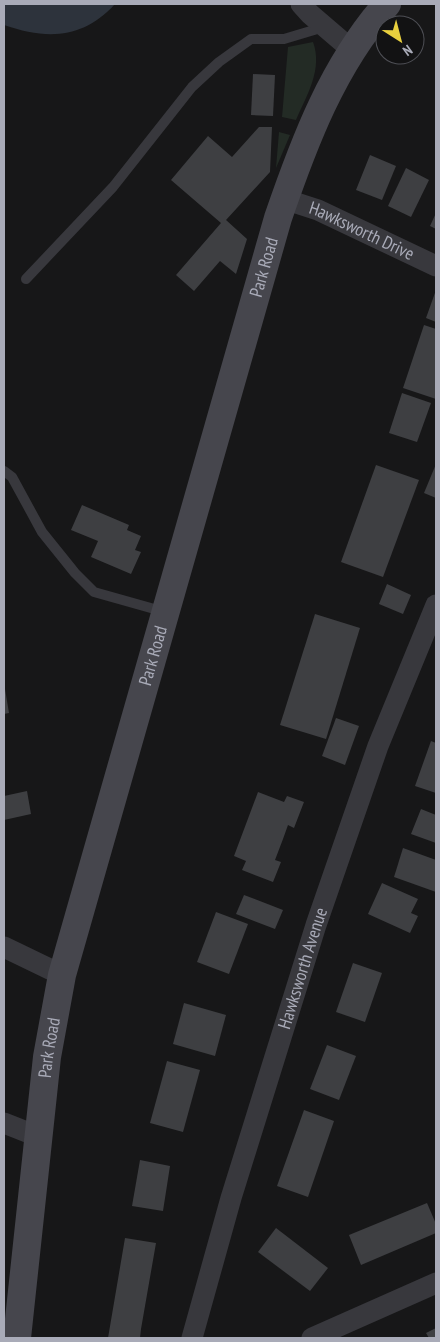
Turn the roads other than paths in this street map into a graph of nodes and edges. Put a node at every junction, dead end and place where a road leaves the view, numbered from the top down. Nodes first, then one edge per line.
1 (301, 4) edge
2 (387, 4) edge
3 (324, 28) junction
4 (352, 50) junction
5 (284, 199) junction
6 (436, 266) edge
7 (26, 279) dead end
8 (4, 471) edge
9 (436, 605) edge
10 (166, 612) junction
11 (4, 947) edge
12 (62, 975) junction
13 (4, 1124) edge
14 (37, 1136) junction
15 (436, 1283) edge
16 (17, 1338) edge
17 (192, 1338) edge
18 (312, 1338) edge

1 - 3 street
2 - 4 main road, Park Road
3 - 4 street
3 - 7 lane
4 - 5 main road, Park Road
5 - 6 street, Hawksworth Drive
5 - 10 main road, Park Road
8 - 10 lane
9 - 17 street, Hawksworth Avenue
10 - 12 main road, Park Road
11 - 12 street
12 - 14 main road, Park Road
13 - 14 street
14 - 16 main road, Park Road
15 - 18 street

